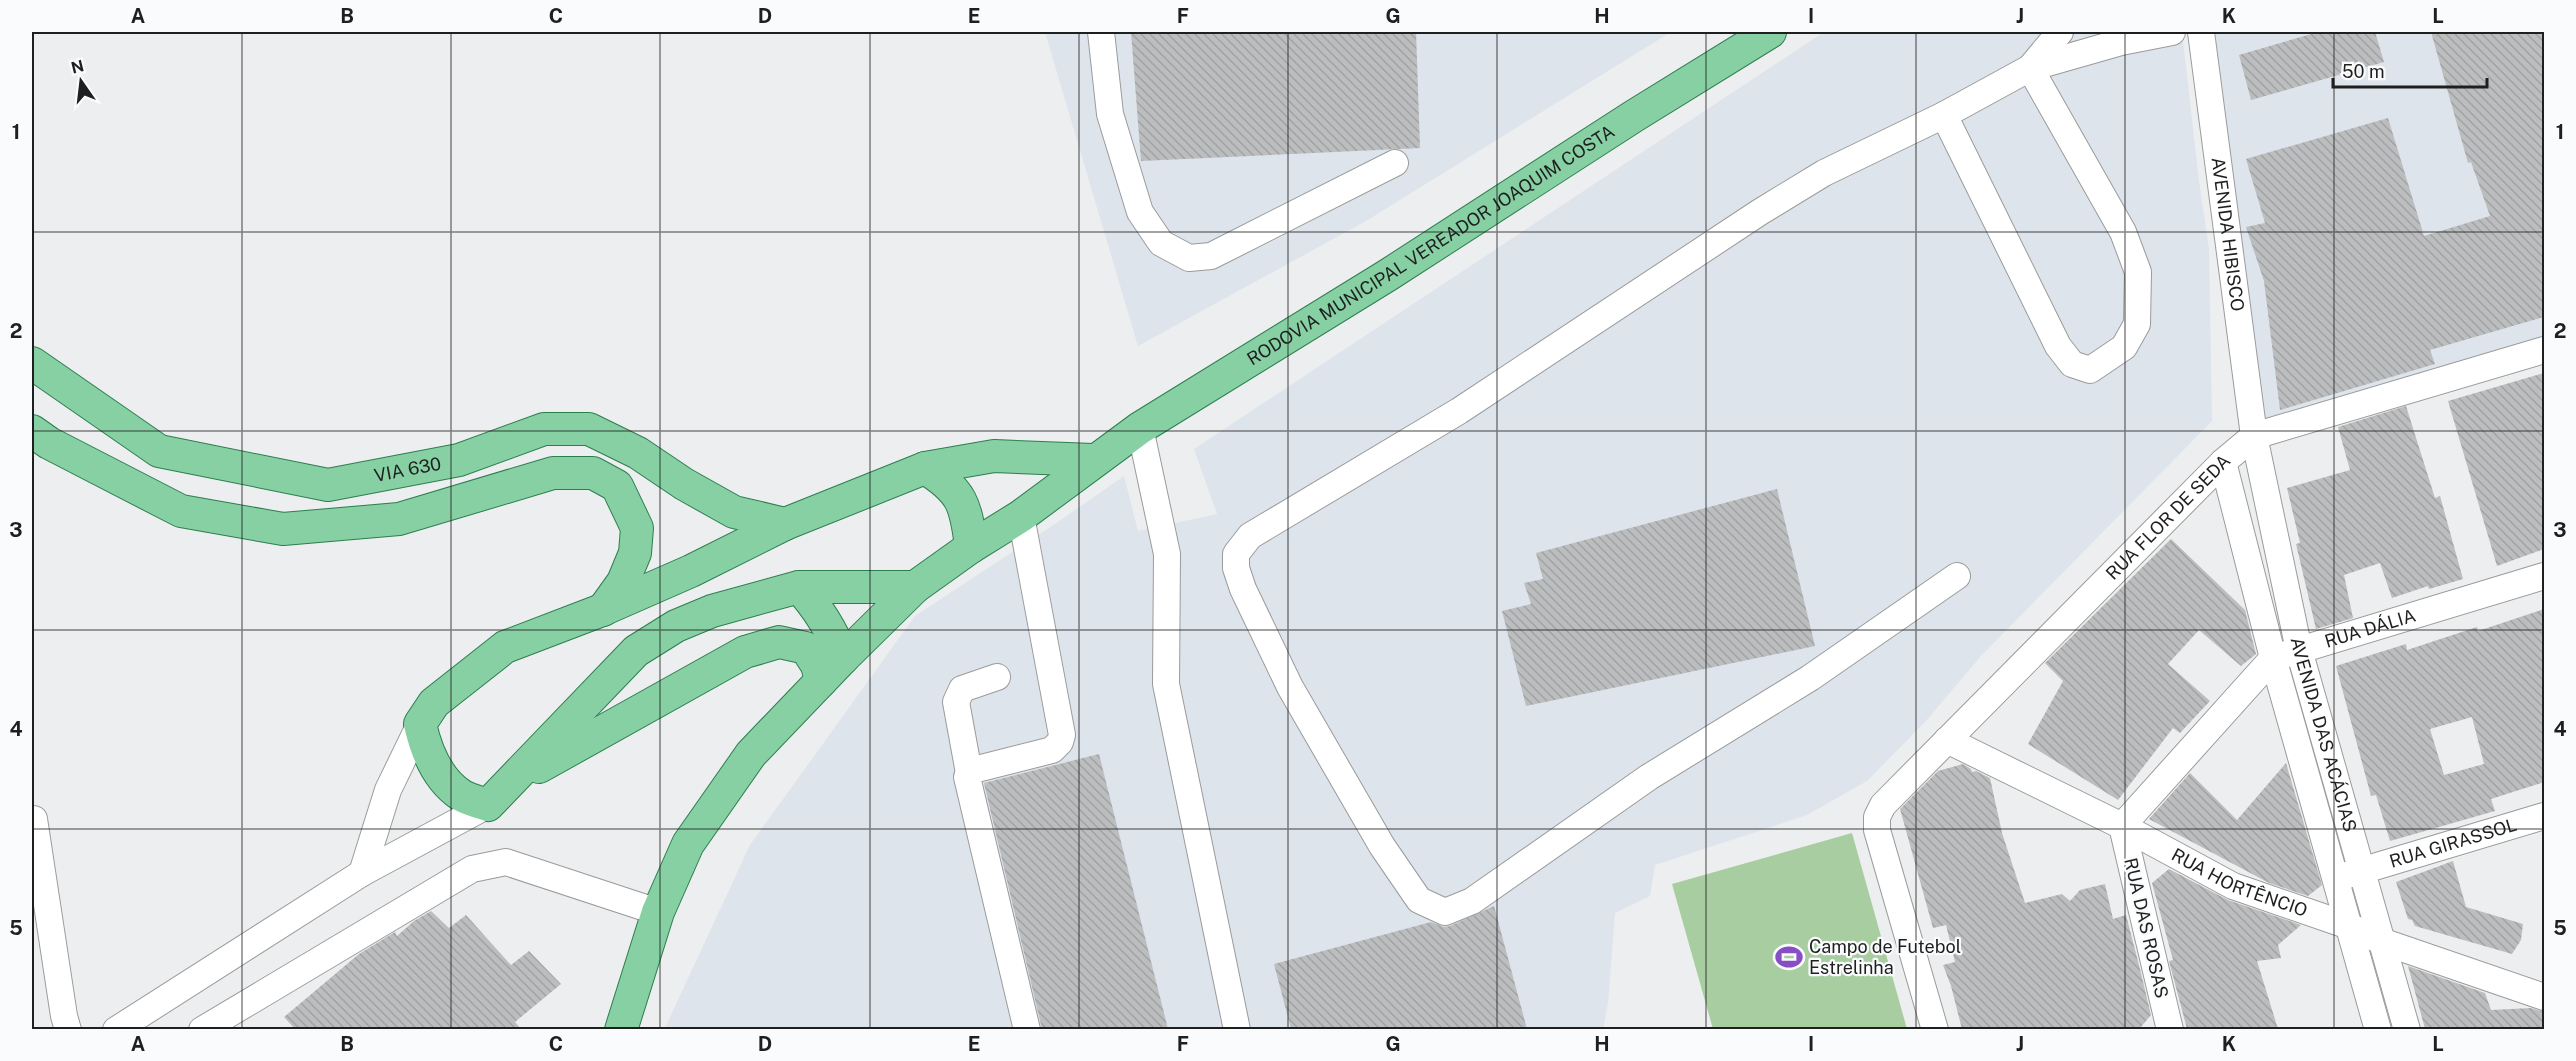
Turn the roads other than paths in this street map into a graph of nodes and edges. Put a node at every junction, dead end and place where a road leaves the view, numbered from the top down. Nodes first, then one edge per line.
1 (1101, 32) edge
2 (1770, 32) edge
3 (2060, 32) edge
4 (2172, 32) edge
5 (2201, 32) edge
6 (2030, 69) junction
7 (1944, 115) junction
8 (1395, 163) dead end
9 (2544, 350) edge
10 (32, 363) edge
11 (1140, 428) junction
12 (32, 431) edge
13 (2254, 436) junction
14 (1094, 460) junction
15 (2223, 462) junction
16 (925, 468) junction
17 (1021, 516) junction
18 (785, 524) junction
19 (971, 547) junction
20 (1957, 576) dead end
21 (2544, 576) edge
22 (799, 587) junction
23 (915, 587) junction
24 (603, 610) junction
25 (2299, 650) junction
26 (843, 658) junction
27 (2273, 658) junction
28 (997, 677) dead end
29 (821, 681) junction
30 (420, 724) junction
31 (1947, 740) junction
32 (969, 773) junction
33 (497, 796) junction
34 (2544, 816) edge
35 (34, 819) dead end
36 (2122, 826) junction
37 (2361, 871) junction
38 (362, 873) junction
39 (2336, 879) junction
40 (658, 912) junction
41 (2349, 926) junction
42 (2380, 941) junction
43 (2544, 997) edge
44 (68, 1029) edge
45 (116, 1029) edge
46 (202, 1029) edge
47 (621, 1029) edge
48 (1027, 1029) edge
49 (1237, 1029) edge
50 (1935, 1029) edge
51 (2170, 1029) edge
52 (2378, 1029) edge
53 (2407, 1029) edge

1 - 8 street
2 - 11 main road, RODOVIA MUNICIPAL VEREADOR JOAQUIM COSTA
3 - 6 street
4 - 6 street
5 - 13 street, AVENIDA HIBISCO
6 - 7 street
6 - 7 street
7 - 20 street
9 - 13 street, RUA FLOR DE SEDA
10 - 18 main road, VIA 630
11 - 14 main road, RODOVIA MUNICIPAL VEREADOR JOAQUIM COSTA
11 - 49 street
12 - 24 main road
13 - 15 street, RUA FLOR DE SEDA
13 - 25 street, AVENIDA DAS ACÁCIAS
14 - 16 main road
14 - 17 main road, RODOVIA MUNICIPAL VEREADOR JOAQUIM COSTA
15 - 27 street, AVENIDA DAS ACÁCIAS
15 - 31 street, RUA FLOR DE SEDA
16 - 18 main road
16 - 19 main road
17 - 19 main road, RODOVIA MUNICIPAL VEREADOR JOAQUIM COSTA
17 - 32 street
18 - 24 main road
19 - 23 main road, RODOVIA MUNICIPAL VEREADOR JOAQUIM COSTA
21 - 25 street, RUA DÁLIA
22 - 23 main road
22 - 26 main road
22 - 33 main road
23 - 26 main road
24 - 30 main road
25 - 27 street, RUA DÁLIA
25 - 37 street, AVENIDA DAS ACÁCIAS
26 - 29 main road
27 - 36 street
27 - 39 street, AVENIDA DAS ACÁCIAS
28 - 32 street
29 - 33 main road
29 - 40 main road
30 - 33 main road
30 - 38 street
31 - 36 street, RUA HORTÊNCIO
31 - 50 street, RUA FLOR DE SEDA
32 - 48 street
33 - 38 street
34 - 37 street, RUA GIRASSOL
35 - 44 street
36 - 41 street, RUA HORTÊNCIO
36 - 51 street, RUA DAS ROSAS
37 - 39 street, RUA GIRASSOL
37 - 42 street, AVENIDA DAS ACÁCIAS
38 - 45 street
39 - 41 street, AVENIDA DAS ACÁCIAS
40 - 46 street
40 - 47 main road
41 - 42 street, RUA HORTÊNCIO
41 - 52 street, AVENIDA DAS ACÁCIAS
42 - 43 street, RUA HORTÊNCIO
42 - 53 street, AVENIDA DAS ACÁCIAS

